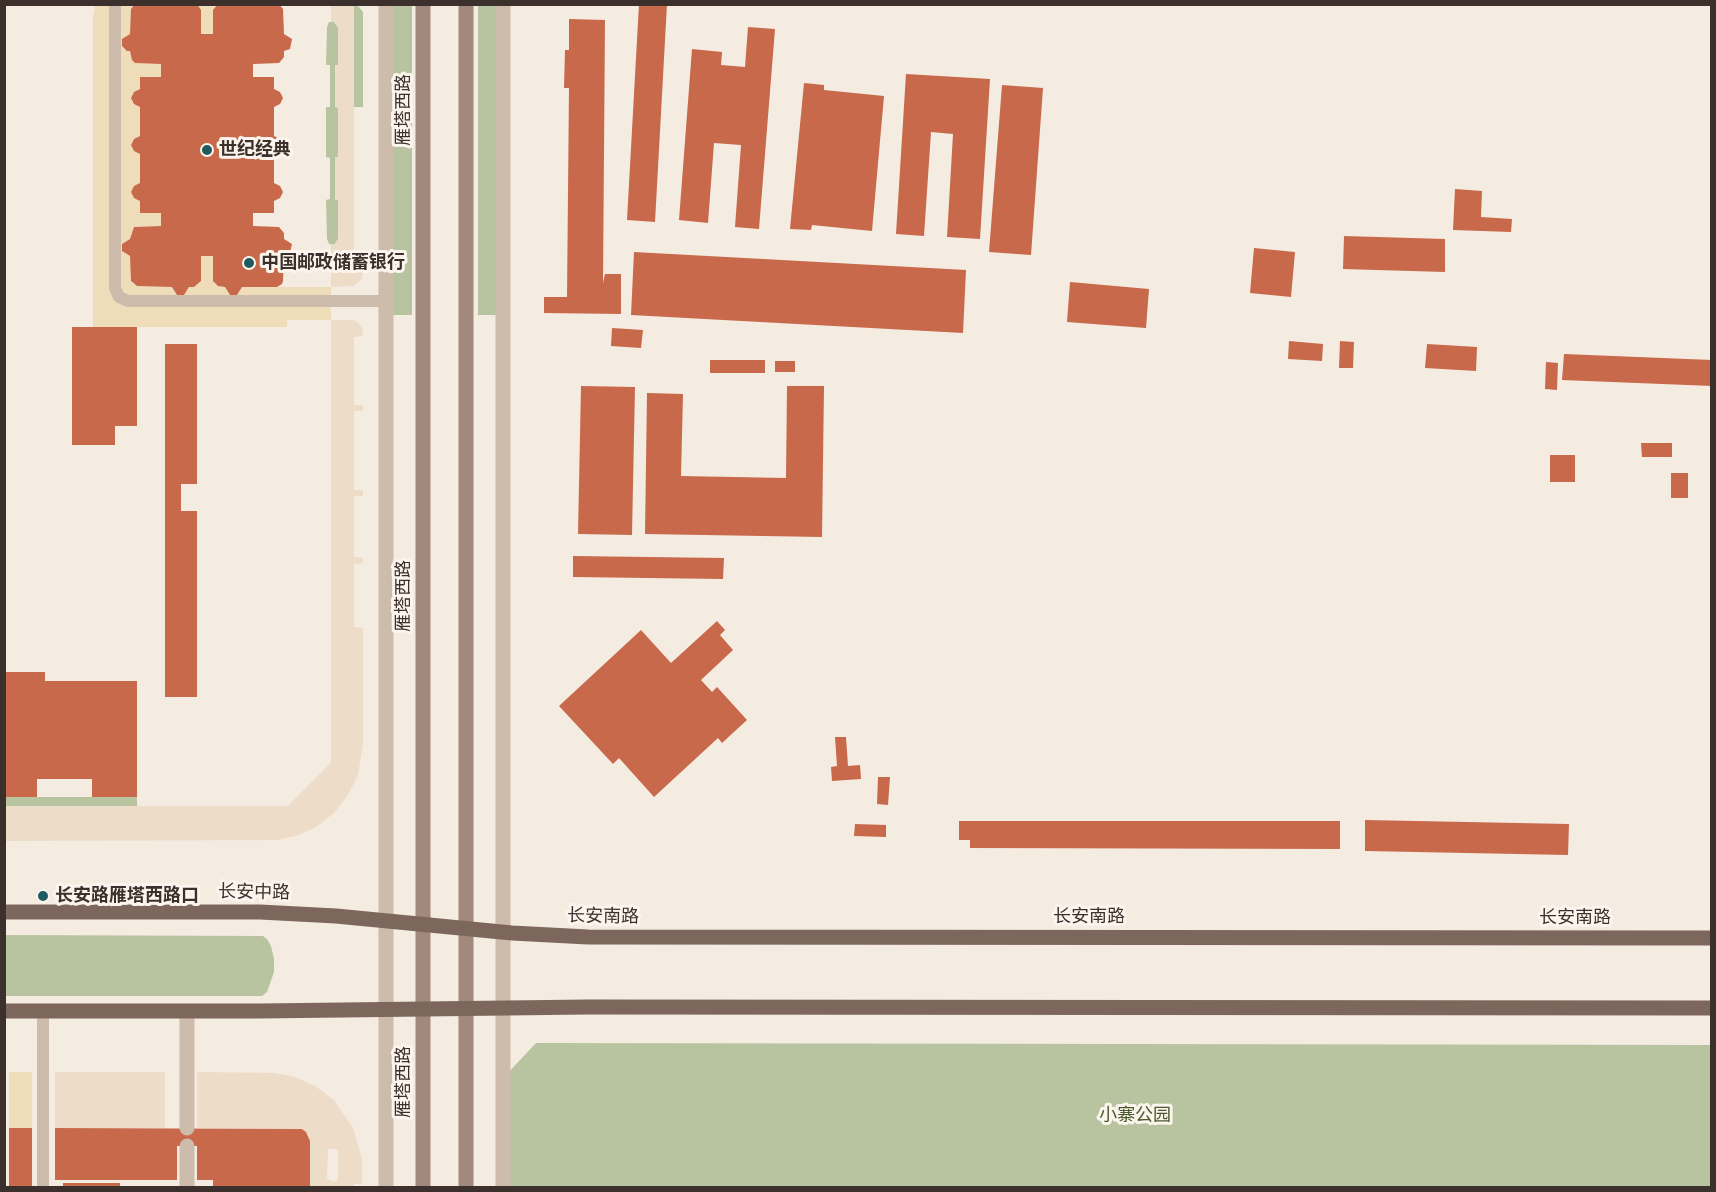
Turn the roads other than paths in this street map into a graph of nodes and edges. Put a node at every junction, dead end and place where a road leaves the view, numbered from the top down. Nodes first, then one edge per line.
1 (115, 4) edge
2 (386, 4) edge
3 (423, 4) edge
4 (466, 4) edge
5 (503, 4) edge
6 (386, 301) junction
7 (4, 912) edge
8 (386, 920) junction
9 (423, 924) junction
10 (466, 928) junction
11 (503, 932) junction
12 (1712, 938) edge
13 (503, 1007) junction
14 (466, 1008) junction
15 (1712, 1008) edge
16 (386, 1009) junction
17 (423, 1009) junction
18 (4, 1011) edge
19 (43, 1011) junction
20 (187, 1011) junction
21 (187, 1128) dead end
22 (187, 1146) dead end
23 (43, 1188) edge
24 (187, 1188) edge
25 (386, 1188) edge
26 (423, 1188) edge
27 (466, 1188) edge
28 (503, 1188) edge

1 - 6 lane
2 - 6 street
3 - 9 main road, 雁塔西路
4 - 10 main road
5 - 11 street
6 - 8 street
7 - 8 main road, 长安中路
8 - 9 main road, 长安中路
8 - 16 street
9 - 10 main road, 长安中路
9 - 17 main road, 雁塔西路
10 - 11 main road, 长安南路
10 - 14 main road
11 - 12 main road, 长安南路
11 - 13 street
13 - 14 main road
13 - 15 main road
13 - 28 street
14 - 17 main road
14 - 27 main road
16 - 17 main road
16 - 20 main road
16 - 25 street
17 - 26 main road, 雁塔西路
18 - 19 main road
19 - 20 main road
19 - 23 lane
20 - 21 street
22 - 24 street

